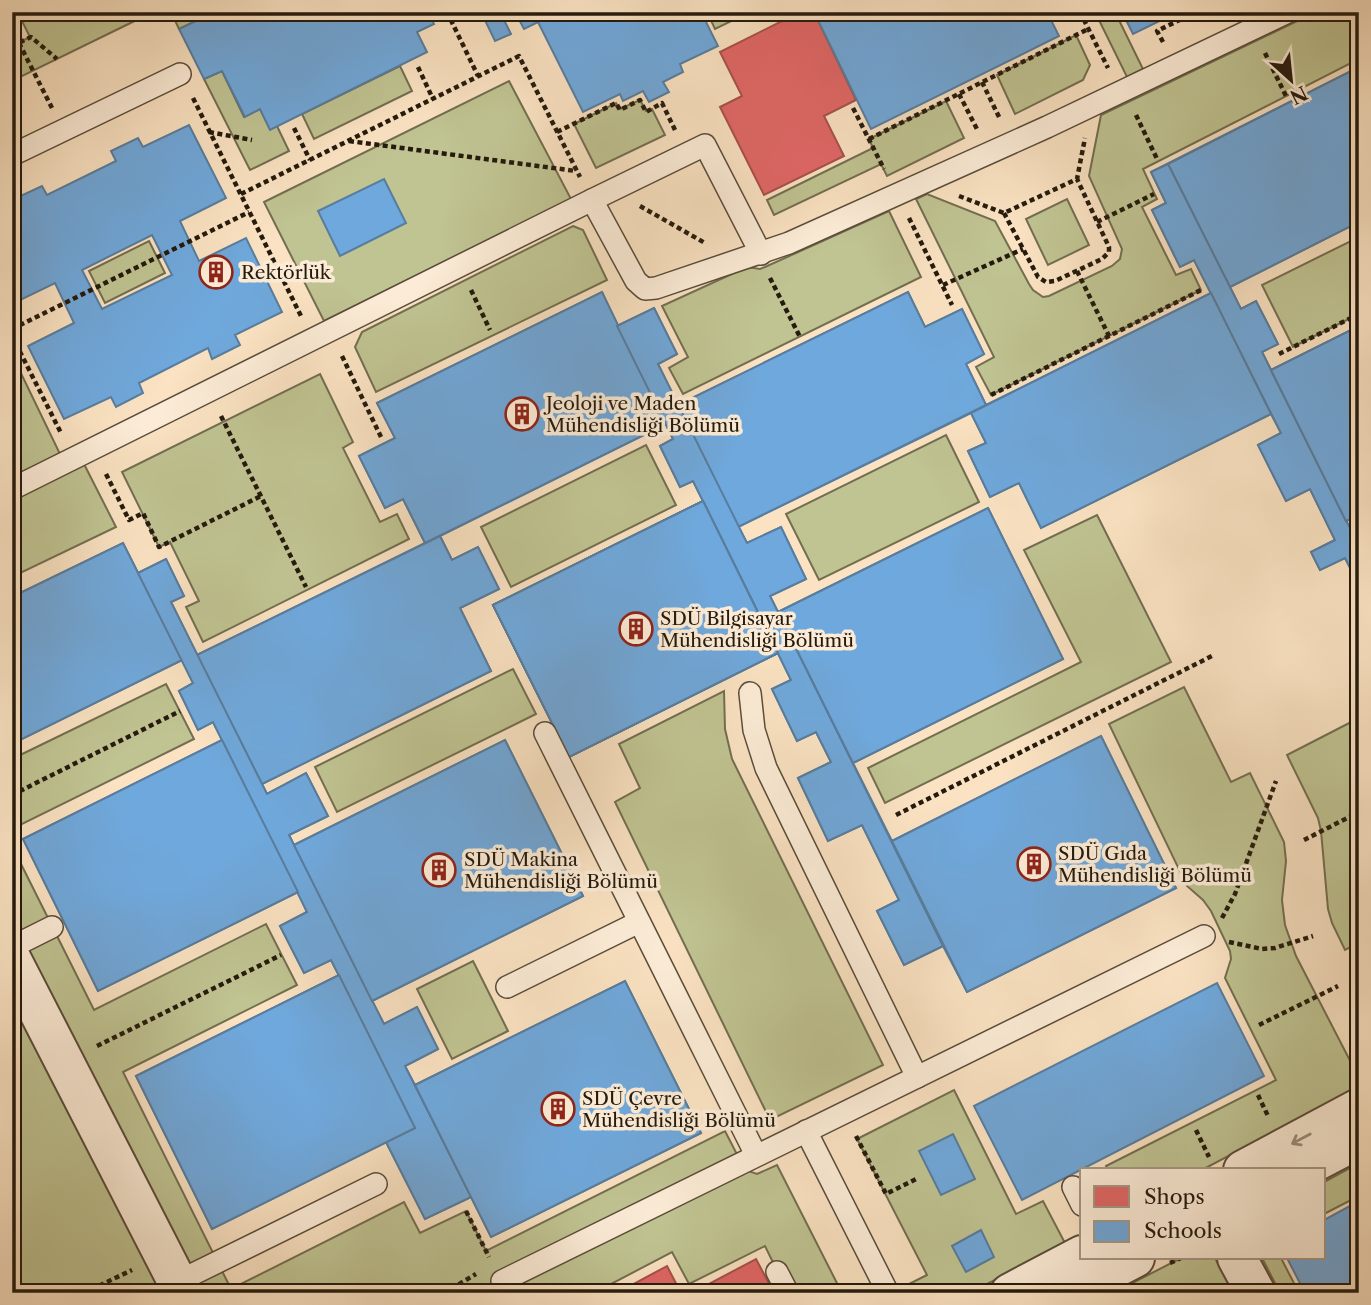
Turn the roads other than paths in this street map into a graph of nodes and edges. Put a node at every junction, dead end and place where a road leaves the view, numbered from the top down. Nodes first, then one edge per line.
1 (1288, 12) edge
2 (180, 74) road end
3 (12, 155) edge
4 (592, 200) junction
5 (763, 261) junction
6 (12, 489) edge
7 (750, 693) dead end
8 (545, 733) dead end
9 (639, 922) junction
10 (52, 927) dead end
11 (1204, 936) road end
12 (12, 947) edge
13 (12, 960) edge
14 (507, 987) dead end
15 (917, 1077) junction
16 (1359, 1108) edge
17 (806, 1131) junction
18 (1359, 1139) edge
19 (756, 1155) junction
20 (1228, 1167) edge
21 (1304, 1168) edge
22 (376, 1184) dead end
23 (1080, 1256) edge
24 (1131, 1260) edge
25 (1238, 1260) edge
26 (497, 1272) road end
27 (777, 1272) dead end
28 (180, 1287) edge
29 (788, 1293) edge
30 (888, 1293) edge
31 (1010, 1293) edge
32 (1068, 1293) edge
33 (1256, 1293) edge

1 - 5 lane
2 - 3 lane
4 - 5 lane
4 - 5 lane
4 - 6 lane
7 - 15 lane
8 - 9 lane
9 - 14 lane
9 - 19 lane
10 - 12 lane
11 - 15 lane
13 - 28 street
15 - 17 lane
16 -> 20 street
17 - 19 lane
17 - 30 lane
18 - 21 street
19 - 26 lane
22 - 28 lane
23 - 31 street
24 - 32 street
25 - 33 street
27 - 29 lane

